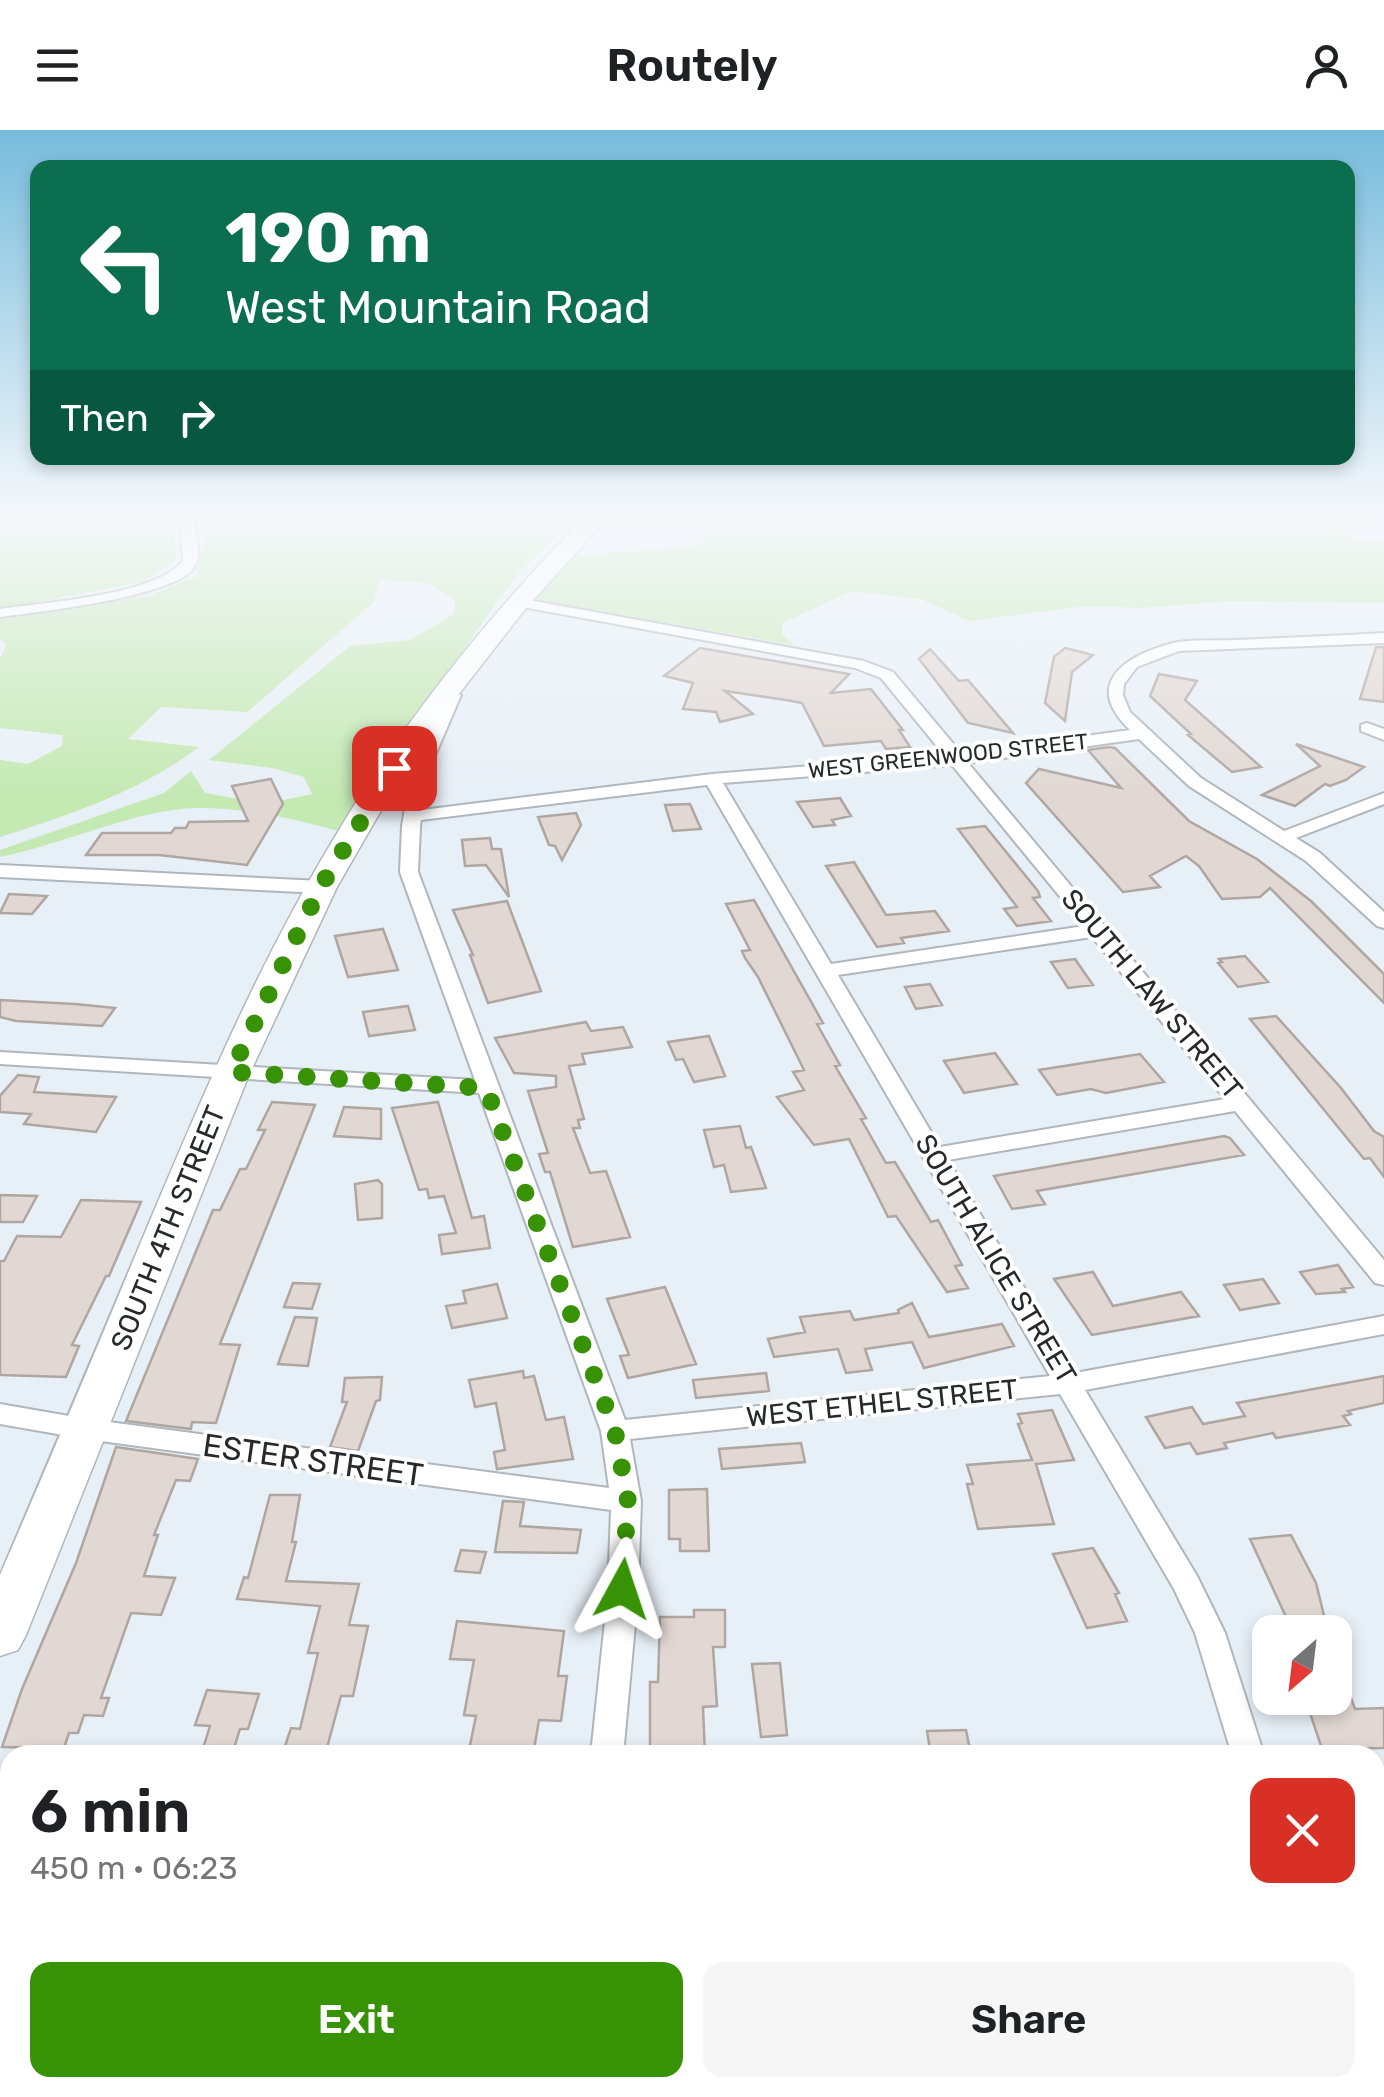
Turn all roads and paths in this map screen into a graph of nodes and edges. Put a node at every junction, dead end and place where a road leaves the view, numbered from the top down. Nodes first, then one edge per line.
1 (509, 611) edge
2 (565, 611) edge
3 (1384, 638) edge
4 (470, 660) junction
5 (1144, 734) junction
6 (957, 759) junction
7 (712, 779) junction
8 (1384, 798) edge
9 (413, 816) junction
10 (1281, 838) junction
11 (0, 871) edge
12 (321, 886) junction
13 (1384, 922) edge
14 (1098, 930) junction
15 (827, 971) junction
16 (0, 1058) edge
17 (231, 1072) junction
18 (486, 1088) junction
19 (1243, 1103) junction
20 (934, 1155) junction
21 (1384, 1277) edge
22 (1384, 1325) edge
23 (1070, 1383) junction
24 (0, 1414) edge
25 (86, 1429) junction
26 (615, 1431) junction
27 (628, 1501) junction
28 (0, 1636) edge
29 (607, 1745) edge
30 (1245, 1745) edge

1 - 4 main road, SOUTH 4TH STREET
2 - 6 street, SOUTH LAW STREET
3 - 5 street, WEST GREENWOOD STREET
4 - 9 street
4 - 12 main road, SOUTH 4TH STREET
5 - 6 street, WEST GREENWOOD STREET
5 - 10 street
6 - 7 street, WEST GREENWOOD STREET
6 - 14 street, SOUTH LAW STREET
7 - 9 street, WEST GREENWOOD STREET
7 - 15 street, SOUTH ALICE STREET
8 - 10 street
9 - 18 street
10 - 13 street
11 - 12 street
12 - 17 main road, SOUTH 4TH STREET
14 - 15 street
14 - 19 street, SOUTH LAW STREET
15 - 20 street, SOUTH ALICE STREET
16 - 17 street
17 - 18 street
17 - 25 main road, SOUTH 4TH STREET
18 - 26 street
19 - 20 street
19 - 21 street, SOUTH LAW STREET
20 - 23 street, SOUTH ALICE STREET
22 - 23 street, WEST ETHEL STREET
23 - 26 street, WEST ETHEL STREET
23 - 30 street, SOUTH ALICE STREET
24 - 25 street, ESTER STREET
25 - 27 street, ESTER STREET
25 - 28 main road, SOUTH 4TH STREET
26 - 27 street
27 - 29 street

